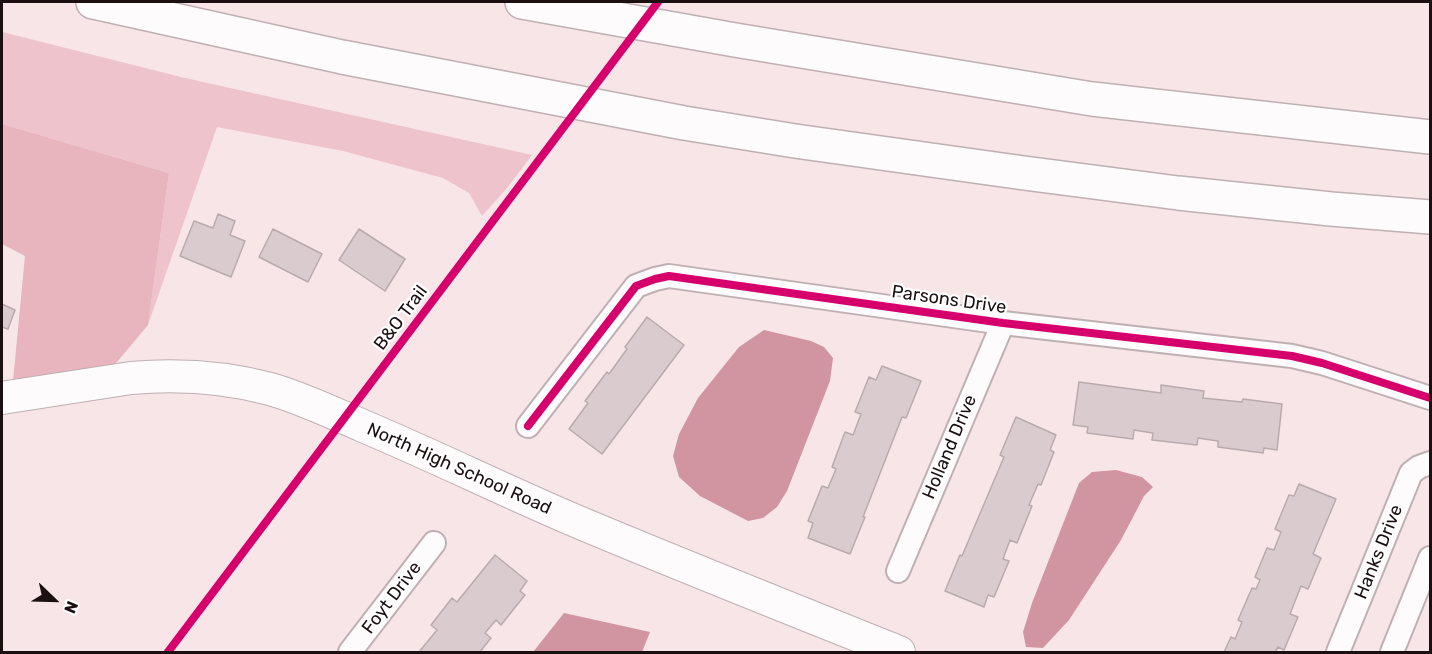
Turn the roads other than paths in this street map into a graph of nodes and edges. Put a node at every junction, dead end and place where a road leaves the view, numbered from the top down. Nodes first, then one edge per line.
1 (93, 2) edge
2 (522, 2) edge
3 (1431, 137) edge
4 (1431, 217) edge
5 (1003, 323) junction
6 (2, 398) edge
7 (1431, 398) edge
8 (528, 426) dead end
9 (1431, 464) edge
10 (434, 543) dead end
11 (1431, 558) edge
12 (898, 571) dead end
13 (350, 652) edge
14 (899, 652) edge
15 (1338, 652) edge
16 (1392, 652) edge

1 - 4 highway
2 - 3 highway
5 - 7 street, Parsons Drive
5 - 8 street, Parsons Drive
5 - 12 street, Holland Drive
6 - 14 street, North High School Road
9 - 15 street, Hanks Drive
10 - 13 street, Foyt Drive
11 - 16 street

